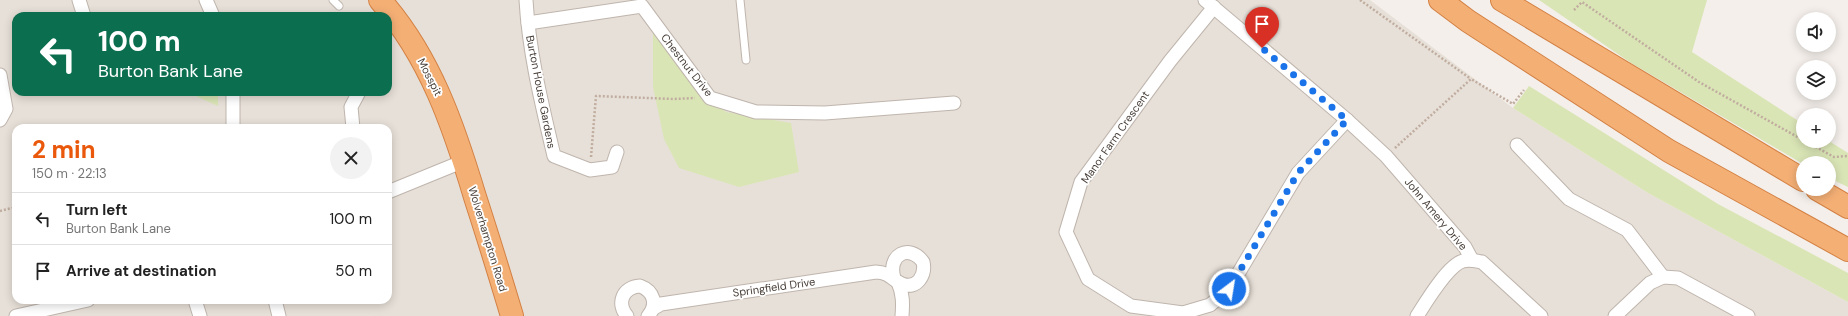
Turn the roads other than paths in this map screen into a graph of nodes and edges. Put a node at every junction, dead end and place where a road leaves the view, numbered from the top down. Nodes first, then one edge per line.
1 (79, 0) edge
2 (206, 0) edge
3 (333, 0) edge
4 (382, 0) edge
5 (526, 0) edge
6 (740, 0) edge
7 (1440, 0) edge
8 (1502, 0) edge
9 (1209, 4) edge
10 (339, 6) dead end
11 (83, 12) edge
12 (211, 12) edge
13 (390, 12) edge
14 (392, 14) edge
15 (528, 23) junction
16 (746, 60) dead end
17 (0, 75) edge
18 (233, 96) edge
19 (357, 96) edge
20 (954, 103) dead end
21 (0, 120) edge
22 (1347, 120) junction
23 (233, 124) edge
24 (353, 124) edge
25 (1517, 145) dead end
26 (617, 152) dead end
27 (464, 161) junction
28 (1796, 176) edge
29 (392, 186) edge
30 (1830, 196) edge
31 (1848, 207) edge
32 (1848, 250) edge
33 (1472, 260) junction
34 (1664, 277) junction
35 (65, 304) edge
36 (196, 304) edge
37 (276, 304) edge
38 (651, 312) edge
39 (16, 316) edge
40 (200, 316) edge
41 (279, 316) edge
42 (512, 316) edge
43 (627, 316) edge
44 (902, 316) edge
45 (1417, 316) edge
46 (1540, 316) edge
47 (1616, 316) edge
48 (1748, 316) edge

1 - 11 street
2 - 12 street
3 - 10 lane
4 - 13 highway, Mosspit
5 - 15 street, Burton House Gardens
6 - 16 lane
7 - 32 highway
8 - 28 highway
9 - 22 street, John Amery Drive
9 - 22 street, Manor Farm Crescent
14 - 27 highway, Mosspit
15 - 20 street, Chestnut Drive
15 - 26 street, Burton House Gardens
17 - 21 street
18 - 23 street
19 - 24 street
22 - 33 street, John Amery Drive
25 - 34 street
27 - 29 street
27 - 42 highway, Wolverhampton Road
30 - 31 highway
33 - 45 street
33 - 46 street, John Amery Drive
34 - 47 street
34 - 48 street
35 - 39 street
36 - 40 street
37 - 41 street
38 - 43 street, Springfield Drive
38 - 44 street, Springfield Drive

